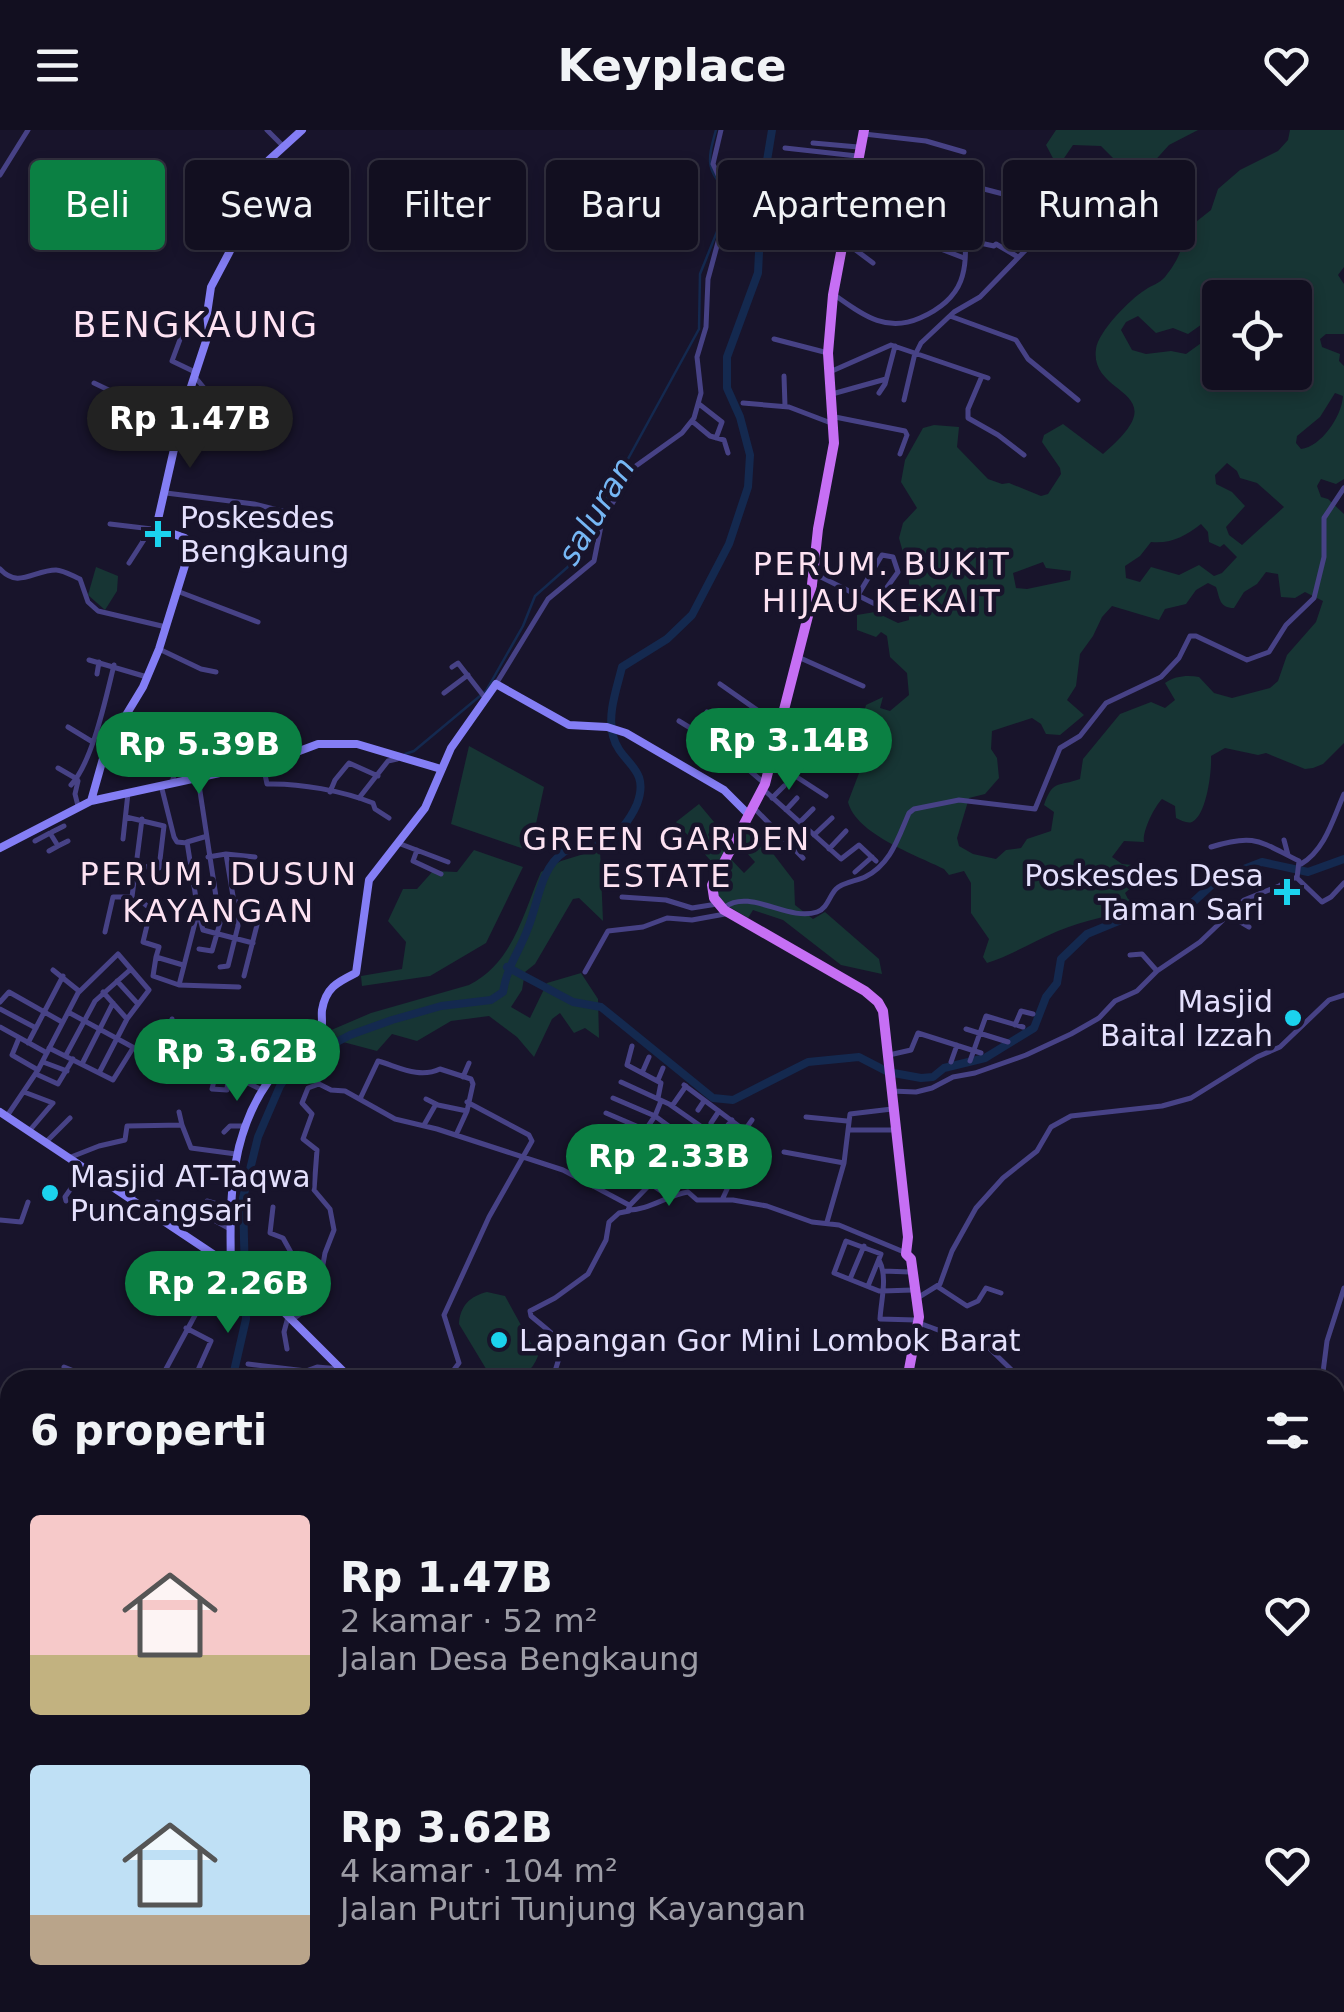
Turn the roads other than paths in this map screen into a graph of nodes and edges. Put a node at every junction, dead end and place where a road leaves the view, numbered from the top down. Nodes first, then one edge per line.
1 (28, 130) edge
2 (267, 130) edge
3 (302, 130) edge
4 (721, 130) edge
5 (864, 132) edge
6 (813, 143) dead end
7 (284, 147) junction
8 (785, 148) dead end
9 (964, 152) dead end
10 (860, 156) junction
11 (269, 160) edge
12 (859, 160) edge
13 (872, 160) edge
14 (0, 175) edge
15 (983, 188) edge
16 (983, 245) edge
17 (230, 250) edge
18 (843, 250) edge
19 (856, 250) edge
20 (943, 250) edge
21 (965, 250) edge
22 (1018, 256) junction
23 (964, 258) junction
24 (873, 263) dead end
25 (833, 294) junction
26 (950, 316) junction
27 (208, 337) junction
28 (774, 339) dead end
29 (895, 346) junction
30 (828, 353) junction
31 (915, 353) junction
32 (194, 373) junction
33 (830, 373) junction
34 (784, 376) dead end
35 (886, 379) junction
36 (94, 383) dead end
37 (879, 393) dead end
38 (832, 394) junction
39 (904, 400) dead end
40 (1078, 400) dead end
41 (744, 403) dead end
42 (700, 404) junction
43 (786, 406) junction
44 (182, 414) junction
45 (832, 420) junction
46 (692, 421) junction
47 (220, 428) dead end
48 (716, 438) junction
49 (728, 453) dead end
50 (900, 454) dead end
51 (1024, 455) dead end
52 (1344, 488) edge
53 (166, 493) junction
54 (302, 516) dead end
55 (110, 524) dead end
56 (155, 528) junction
57 (129, 563) dead end
58 (0, 568) edge
59 (812, 572) junction
60 (177, 590) junction
61 (858, 594) junction
62 (258, 622) dead end
63 (166, 627) junction
64 (159, 649) junction
65 (104, 653) dead end
66 (798, 658) junction
67 (90, 660) dead end
68 (102, 662) junction
69 (114, 665) junction
70 (452, 667) dead end
71 (216, 672) dead end
72 (97, 674) dead end
73 (468, 675) junction
74 (147, 677) junction
75 (496, 684) junction
76 (720, 684) dead end
77 (864, 686) dead end
78 (444, 693) dead end
79 (484, 697) junction
80 (706, 712) dead end
81 (679, 721) dead end
82 (780, 725) junction
83 (68, 727) dead end
84 (92, 740) junction
85 (109, 744) junction
86 (181, 747) dead end
87 (405, 756) junction
88 (772, 759) junction
89 (263, 765) junction
90 (58, 768) dead end
91 (441, 769) junction
92 (378, 776) junction
93 (198, 780) junction
94 (76, 781) junction
95 (172, 783) junction
96 (784, 786) dead end
97 (162, 787) junction
98 (767, 790) junction
99 (128, 792) junction
100 (330, 792) junction
101 (1344, 794) edge
102 (92, 795) junction
103 (826, 796) dead end
104 (359, 798) junction
105 (798, 798) dead end
106 (78, 806) junction
107 (814, 808) dead end
108 (786, 810) junction
109 (751, 812) junction
110 (126, 818) junction
111 (390, 818) dead end
112 (832, 818) dead end
113 (142, 819) junction
114 (800, 822) junction
115 (47, 826) junction
116 (64, 826) dead end
117 (846, 831) dead end
118 (814, 835) junction
119 (204, 837) junction
120 (123, 839) dead end
121 (68, 840) dead end
122 (1284, 840) dead end
123 (35, 841) dead end
124 (187, 842) junction
125 (398, 843) junction
126 (58, 846) junction
127 (1211, 847) dead end
128 (0, 848) edge
129 (829, 849) junction
130 (416, 850) junction
131 (49, 851) dead end
132 (226, 854) junction
133 (1288, 856) junction
134 (208, 858) junction
135 (255, 858) dead end
136 (803, 858) dead end
137 (448, 862) dead end
138 (138, 866) junction
139 (1299, 871) junction
140 (855, 872) dead end
141 (441, 874) dead end
142 (1344, 883) edge
143 (622, 897) dead end
144 (234, 900) junction
145 (142, 902) dead end
146 (725, 909) junction
147 (198, 911) junction
148 (1229, 915) junction
149 (1249, 927) dead end
150 (106, 932) dead end
151 (218, 936) junction
152 (236, 939) junction
153 (253, 943) junction
154 (199, 950) dead end
155 (1130, 955) dead end
156 (156, 957) junction
157 (183, 965) junction
158 (220, 967) dead end
159 (131, 969) junction
160 (53, 970) dead end
161 (1157, 971) junction
162 (585, 972) dead end
163 (63, 976) junction
164 (244, 976) dead end
165 (116, 980) junction
166 (179, 985) junction
167 (239, 987) dead end
168 (79, 991) junction
169 (103, 992) junction
170 (1344, 995) edge
171 (112, 1003) junction
172 (138, 1004) junction
173 (0, 1005) edge
174 (44, 1011) junction
175 (68, 1012) junction
176 (1033, 1014) dead end
177 (126, 1019) junction
178 (172, 1020) dead end
179 (62, 1022) junction
180 (84, 1022) junction
181 (1015, 1025) junction
182 (0, 1027) edge
183 (36, 1028) junction
184 (1024, 1028) dead end
185 (966, 1029) dead end
186 (100, 1030) junction
187 (980, 1033) junction
188 (19, 1038) junction
189 (116, 1038) junction
190 (1008, 1042) dead end
191 (28, 1043) junction
192 (957, 1045) junction
193 (632, 1046) dead end
194 (48, 1050) junction
195 (137, 1050) junction
196 (300, 1051) junction
197 (977, 1051) junction
198 (220, 1055) dead end
199 (889, 1055) junction
200 (70, 1057) junction
201 (649, 1057) dead end
202 (970, 1061) dead end
203 (42, 1062) junction
204 (951, 1062) dead end
205 (469, 1063) dead end
206 (82, 1064) junction
207 (236, 1065) dead end
208 (664, 1068) dead end
209 (37, 1072) junction
210 (67, 1072) junction
211 (99, 1073) junction
212 (642, 1073) junction
213 (215, 1077) junction
214 (463, 1077) junction
215 (232, 1078) junction
216 (658, 1080) junction
217 (620, 1082) dead end
218 (318, 1084) junction
219 (262, 1090) junction
220 (23, 1091) junction
221 (890, 1091) junction
222 (613, 1098) dead end
223 (360, 1099) junction
224 (426, 1099) dead end
225 (660, 1099) junction
226 (704, 1101) junction
227 (467, 1102) junction
228 (436, 1104) junction
229 (672, 1106) junction
230 (892, 1109) junction
231 (698, 1110) dead end
232 (466, 1111) junction
233 (719, 1111) junction
234 (179, 1112) dead end
235 (606, 1113) dead end
236 (3, 1114) edge
237 (655, 1116) junction
238 (128, 1117) dead end
239 (70, 1118) dead end
240 (806, 1118) dead end
241 (732, 1120) junction
242 (752, 1120) dead end
243 (847, 1121) junction
244 (710, 1123) dead end
245 (182, 1125) junction
246 (424, 1125) junction
247 (127, 1126) junction
248 (244, 1126) junction
249 (599, 1128) dead end
250 (647, 1129) junction
251 (30, 1130) junction
252 (744, 1130) junction
253 (847, 1130) junction
254 (894, 1130) junction
255 (224, 1132) dead end
256 (722, 1132) dead end
257 (710, 1134) junction
258 (456, 1135) junction
259 (686, 1138) junction
260 (46, 1142) junction
261 (592, 1145) dead end
262 (637, 1145) junction
263 (732, 1148) junction
264 (700, 1149) junction
265 (646, 1152) dead end
266 (784, 1152) dead end
267 (236, 1154) junction
268 (522, 1155) junction
269 (69, 1159) junction
270 (584, 1160) dead end
271 (625, 1160) junction
272 (668, 1161) dead end
273 (844, 1163) junction
274 (592, 1164) junction
275 (688, 1165) dead end
276 (84, 1170) junction
277 (729, 1170) junction
278 (662, 1172) dead end
279 (676, 1176) dead end
280 (580, 1178) junction
281 (140, 1180) dead end
282 (652, 1185) junction
283 (672, 1195) junction
284 (722, 1200) junction
285 (66, 1201) dead end
286 (131, 1201) junction
287 (207, 1201) dead end
288 (28, 1202) dead end
289 (171, 1206) dead end
290 (274, 1207) dead end
291 (231, 1208) junction
292 (194, 1209) dead end
293 (627, 1209) junction
294 (148, 1212) junction
295 (0, 1220) edge
296 (827, 1223) junction
297 (230, 1228) junction
298 (864, 1246) junction
299 (906, 1254) junction
300 (220, 1258) junction
301 (879, 1260) junction
302 (201, 1261) dead end
303 (235, 1267) junction
304 (216, 1268) junction
305 (883, 1271) junction
306 (913, 1272) junction
307 (322, 1274) junction
308 (850, 1279) junction
309 (868, 1286) junction
310 (938, 1287) junction
311 (1344, 1288) edge
312 (884, 1292) junction
313 (1001, 1293) dead end
314 (916, 1294) junction
315 (290, 1317) junction
316 (919, 1322) junction
317 (186, 1328) junction
318 (287, 1349) dead end
319 (248, 1364) dead end
320 (264, 1366) junction
321 (64, 1368) dead end
322 (69, 1370) edge
323 (165, 1370) edge
324 (198, 1370) dead end
325 (264, 1370) edge
326 (308, 1370) joint
327 (342, 1370) joint
328 (453, 1370) edge
329 (556, 1370) edge
330 (909, 1370) edge
331 (1012, 1370) edge
332 (1323, 1370) edge

1 - 14 street
2 - 7 street
3 - 7 street
4 - 42 street
5 - 9 street
5 - 10 main road
6 - 10 street
7 - 11 street
8 - 10 street
10 - 12 main road
10 - 13 street
15 - 22 street
16 - 22 street
17 - 27 street
18 - 25 main road
19 - 24 street
20 - 23 street
21 - 23 street
22 - 26 street
23 - 25 street
25 - 30 main road
26 - 31 street
26 - 40 street
27 - 32 street
27 - 32 street
28 - 30 street
29 - 31 street
29 - 33 street
29 - 35 street
30 - 33 main road
31 - 39 street
31 - 51 street
32 - 44 street
32 - 47 street
33 - 38 main road
34 - 43 street
35 - 37 street
35 - 38 street
36 - 44 street
38 - 45 main road
41 - 43 street
42 - 46 street
42 - 48 street
43 - 45 street
44 - 53 street
45 - 50 street
45 - 59 main road
46 - 48 street
46 - 75 street
48 - 49 street
52 - 146 street
53 - 54 street
53 - 56 street
55 - 56 street
56 - 57 street
56 - 60 street
58 - 63 street
59 - 61 street
59 - 66 main road
60 - 62 street
60 - 63 street
61 - 61 street
63 - 64 street
64 - 71 street
64 - 74 street
65 - 68 street
66 - 77 street
66 - 82 main road
67 - 68 street
68 - 69 street
68 - 72 street
69 - 74 street
69 - 84 street
70 - 73 street
73 - 78 street
73 - 79 street
74 - 85 street
75 - 79 street
75 - 109 street
76 - 82 street
79 - 91 street
80 - 88 street
81 - 98 street
82 - 88 main road
83 - 84 street
84 - 85 street
84 - 94 street
85 - 102 street
86 - 95 street
87 - 89 street
87 - 91 street
87 - 92 street
88 - 98 main road
88 - 103 street
89 - 93 street
89 - 100 street
90 - 94 street
91 - 125 street
92 - 100 street
92 - 104 street
93 - 95 street
93 - 119 street
94 - 102 street
94 - 106 street
95 - 97 street
96 - 98 street
97 - 99 street
97 - 124 street
98 - 108 street
98 - 109 main road
99 - 102 street
99 - 110 street
100 - 104 street
101 - 139 street
102 - 106 street
104 - 111 street
105 - 108 street
106 - 115 street
107 - 114 street
108 - 114 street
109 - 136 street
109 - 146 main road
110 - 113 street
110 - 120 street
112 - 118 street
113 - 138 street
113 - 138 street
114 - 118 street
115 - 116 street
115 - 123 street
115 - 126 street
115 - 128 street
117 - 129 street
118 - 129 street
119 - 124 street
119 - 134 street
121 - 126 street
122 - 133 street
124 - 147 street
125 - 130 street
125 - 196 street
126 - 131 street
127 - 133 street
129 - 140 street
130 - 137 street
130 - 141 street
132 - 134 street
132 - 135 street
132 - 144 street
133 - 139 street
134 - 151 street
138 - 150 street
139 - 142 street
139 - 148 street
143 - 146 street
144 - 152 street
144 - 153 street
145 - 156 street
146 - 162 street
146 - 199 main road
147 - 151 street
147 - 157 street
148 - 149 street
148 - 161 street
151 - 152 street
151 - 154 street
152 - 153 street
152 - 158 street
153 - 164 street
155 - 161 street
156 - 157 street
156 - 166 street
157 - 166 street
159 - 165 street
159 - 168 street
159 - 172 street
160 - 163 street
161 - 221 street
163 - 168 street
163 - 174 street
165 - 169 street
165 - 172 street
166 - 167 street
168 - 175 street
169 - 171 street
169 - 180 street
170 - 310 street
171 - 177 street
171 - 186 street
172 - 177 street
173 - 174 street
173 - 183 street
174 - 179 street
174 - 183 street
175 - 179 street
175 - 180 street
176 - 181 street
177 - 189 street
178 - 195 street
179 - 194 street
180 - 186 street
180 - 200 street
181 - 184 street
181 - 187 street
182 - 188 street
183 - 191 street
185 - 187 street
186 - 189 street
186 - 206 street
187 - 190 street
187 - 197 street
188 - 191 street
188 - 209 street
189 - 195 street
189 - 211 street
191 - 194 street
192 - 197 street
192 - 199 street
192 - 204 street
193 - 212 street
194 - 200 street
194 - 203 street
195 - 211 street
196 - 218 street
196 - 219 street
197 - 202 street
198 - 213 street
199 - 221 main road
200 - 206 street
200 - 210 street
201 - 212 street
203 - 209 street
203 - 210 street
205 - 214 street
206 - 211 street
207 - 215 street
208 - 216 street
209 - 210 street
209 - 220 street
212 - 216 street
213 - 215 street
213 - 215 street
214 - 223 street
214 - 227 street
215 - 219 street
216 - 225 street
217 - 225 street
218 - 223 street
218 - 307 street
219 - 248 street
220 - 236 street
220 - 251 street
221 - 230 main road
222 - 237 street
223 - 246 street
224 - 228 street
225 - 229 street
225 - 237 street
226 - 229 street
226 - 231 street
226 - 233 street
227 - 232 street
227 - 268 street
228 - 232 street
228 - 246 street
229 - 257 street
230 - 243 street
230 - 254 main road
232 - 258 street
233 - 241 street
233 - 244 street
234 - 245 street
235 - 250 street
236 - 251 street
237 - 250 street
237 - 259 street
238 - 247 street
239 - 260 street
240 - 243 street
241 - 252 street
241 - 256 street
242 - 252 street
243 - 253 street
245 - 247 street
245 - 267 street
246 - 258 street
247 - 269 street
248 - 255 street
248 - 267 street
249 - 262 street
250 - 262 street
250 - 265 street
251 - 260 street
252 - 263 street
253 - 254 street
253 - 273 street
254 - 299 main road
257 - 263 street
257 - 264 street
258 - 268 street
259 - 264 street
259 - 272 street
260 - 269 street
261 - 271 street
262 - 271 street
263 - 277 street
264 - 275 street
266 - 273 street
267 - 291 street
268 - 280 street
268 - 328 street
269 - 276 street
270 - 274 street
271 - 274 street
273 - 296 street
274 - 280 street
276 - 285 street
276 - 286 street
277 - 283 street
277 - 284 street
278 - 282 street
279 - 282 street
280 - 293 street
281 - 286 street
282 - 293 street
283 - 284 street
283 - 293 street
284 - 296 street
286 - 294 street
287 - 291 street
288 - 295 street
289 - 294 street
290 - 307 street
291 - 297 street
292 - 297 street
293 - 329 street
294 - 300 street
296 - 299 street
297 - 303 street
298 - 301 street
298 - 308 street
298 - 308 street
299 - 306 main road
300 - 303 street
300 - 304 street
301 - 305 street
301 - 309 street
302 - 304 street
303 - 315 street
304 - 317 street
305 - 306 street
305 - 312 street
306 - 314 main road
307 - 315 street
308 - 309 street
309 - 312 street
310 - 313 street
310 - 314 street
311 - 332 street
312 - 314 street
312 - 316 street
314 - 316 main road
315 - 318 street
315 - 327 street
316 - 330 main road
316 - 331 street
317 - 323 street
317 - 324 street
319 - 320 street
320 - 325 street
320 - 326 street
321 - 322 street
326 - 327 street

